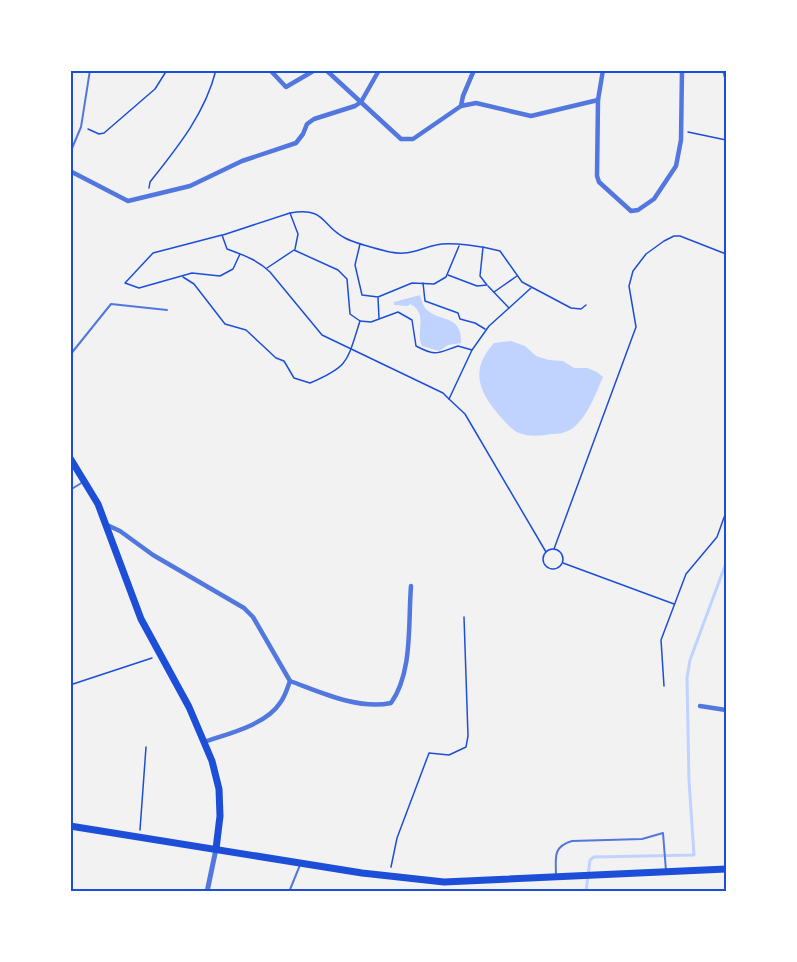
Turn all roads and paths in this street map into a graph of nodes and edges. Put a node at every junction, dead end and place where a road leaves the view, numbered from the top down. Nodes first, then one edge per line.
1 (90, 70) edge
2 (168, 70) edge
3 (216, 70) edge
4 (270, 70) edge
5 (315, 70) edge
6 (376, 70) edge
7 (474, 70) edge
8 (603, 70) edge
9 (682, 70) edge
10 (724, 70) edge
11 (327, 71) edge
12 (726, 77) edge
13 (598, 100) junction
14 (361, 102) junction
15 (461, 106) junction
16 (81, 127) junction
17 (681, 130) junction
18 (726, 140) edge
19 (70, 153) edge
20 (70, 171) edge
21 (148, 196) junction
22 (290, 213) junction
23 (222, 235) junction
24 (360, 243) junction
25 (459, 245) junction
26 (483, 247) junction
27 (294, 250) junction
28 (240, 254) junction
29 (726, 254) edge
30 (267, 268) junction
31 (447, 275) junction
32 (183, 276) junction
33 (518, 276) junction
34 (423, 283) junction
35 (487, 285) junction
36 (532, 287) junction
37 (494, 292) junction
38 (378, 297) junction
39 (586, 304) dead end
40 (509, 308) junction
41 (167, 310) dead end
42 (379, 318) junction
43 (360, 321) junction
44 (486, 329) junction
45 (351, 349) junction
46 (472, 350) junction
47 (70, 356) edge
48 (449, 399) junction
49 (70, 458) edge
50 (85, 480) junction
51 (70, 490) edge
52 (726, 512) edge
53 (107, 525) junction
54 (554, 549) junction
55 (546, 552) junction
56 (563, 563) junction
57 (411, 586) dead end
58 (675, 604) junction
59 (464, 617) dead end
60 (159, 656) junction
61 (290, 681) junction
62 (70, 686) edge
63 (664, 686) dead end
64 (700, 706) dead end
65 (726, 710) edge
66 (204, 742) junction
67 (146, 747) dead end
68 (70, 826) edge
69 (140, 837) junction
70 (216, 849) junction
71 (302, 862) junction
72 (726, 869) edge
73 (666, 871) junction
74 (389, 876) junction
75 (556, 877) junction
76 (207, 891) edge
77 (289, 891) edge

1 - 16 lane
2 - 16 path
3 - 21 path
4 - 5 street
6 - 14 street
7 - 15 street
8 - 13 street
9 - 17 street
10 - 12 street
11 - 14 street
13 - 15 street
13 - 17 street
14 - 15 street
14 - 21 street
16 - 19 lane
17 - 18 path
20 - 21 street
22 - 23 path
22 - 24 path
22 - 27 path
23 - 28 path
23 - 32 path
24 - 25 path
24 - 38 path
25 - 26 path
25 - 31 path
26 - 33 path
26 - 35 path
27 - 30 path
27 - 43 path
28 - 30 path
28 - 32 path
29 - 54 path
30 - 45 path
31 - 34 path
31 - 35 path
32 - 45 path
33 - 36 path
33 - 37 path
34 - 38 path
34 - 44 path
35 - 37 path
36 - 39 path
36 - 40 path
37 - 40 path
38 - 42 path
40 - 44 path
41 - 47 lane
42 - 43 path
42 - 46 path
43 - 45 path
44 - 46 path
45 - 48 path
46 - 48 path
48 - 55 path
49 - 50 main road
50 - 51 lane
50 - 53 main road
52 - 58 path
53 - 60 main road
53 - 61 street
54 - 55 path
54 - 56 path
55 - 56 path
56 - 58 path
57 - 61 street
58 - 63 path
59 - 74 path
60 - 62 path
60 - 66 main road
61 - 66 street
64 - 65 street
66 - 70 main road
67 - 69 path
68 - 69 main road
69 - 70 main road
70 - 71 main road
70 - 76 street
71 - 74 main road
71 - 77 lane
72 - 73 main road
73 - 75 main road
73 - 75 lane
74 - 75 main road

